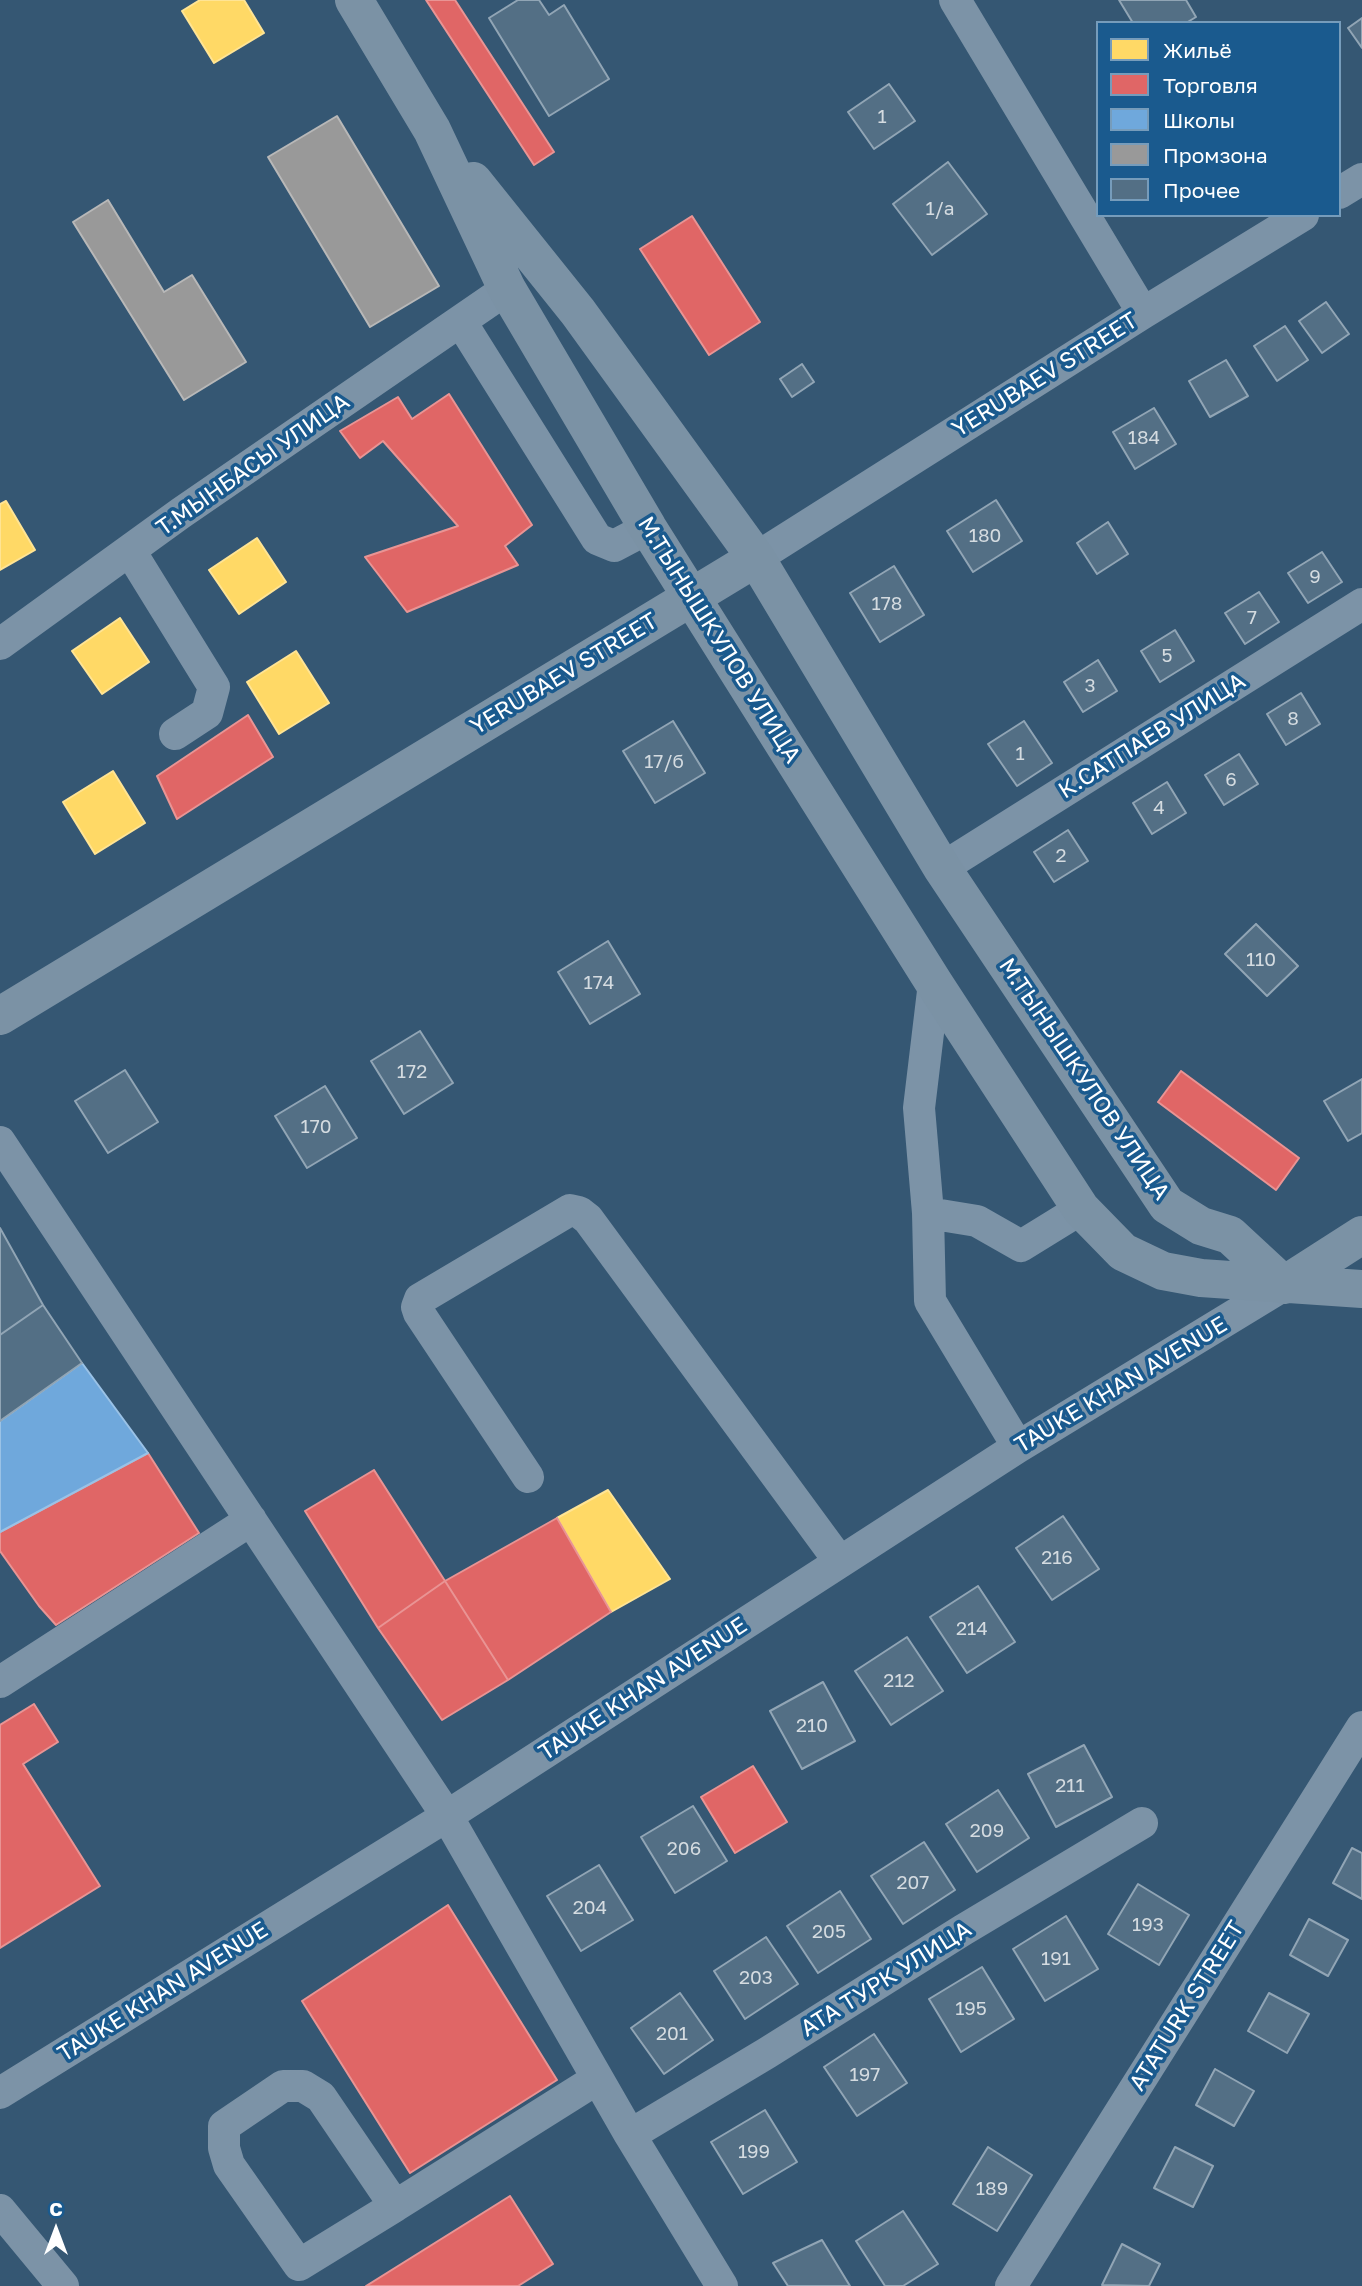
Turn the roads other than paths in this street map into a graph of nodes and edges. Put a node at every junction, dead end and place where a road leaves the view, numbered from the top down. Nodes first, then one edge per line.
1 (354, 0) edge
2 (955, 0) edge
3 (432, 130) junction
4 (1362, 179) edge
5 (1341, 192) edge
6 (1300, 217) edge
7 (507, 289) junction
8 (1143, 313) junction
9 (461, 322) junction
10 (648, 528) junction
11 (130, 551) junction
12 (756, 558) junction
13 (692, 596) junction
14 (1362, 604) edge
15 (0, 644) edge
16 (175, 734) dead end
17 (942, 868) junction
18 (934, 983) junction
19 (0, 1016) edge
20 (0, 1142) edge
21 (1081, 1209) junction
22 (928, 1213) junction
23 (1362, 1235) edge
24 (1284, 1285) junction
25 (1362, 1289) edge
26 (1018, 1447) junction
27 (528, 1477) dead end
28 (251, 1520) junction
29 (841, 1562) junction
30 (0, 1682) edge
31 (1362, 1727) edge
32 (447, 1816) junction
33 (1142, 1823) dead end
34 (597, 2078) junction
35 (0, 2093) edge
36 (630, 2135) junction
37 (396, 2206) junction
38 (0, 2210) edge
39 (713, 2283) edge
40 (63, 2286) edge
41 (1011, 2286) edge

1 - 3 main road, М.ТЫНЫШКУЛОВ УЛИЦА
2 - 8 street
3 - 7 main road, М.ТЫНЫШКУЛОВ УЛИЦА
3 - 12 main road, М.ТЫНЫШКУЛОВ УЛИЦА
4 - 5 street
6 - 8 street, YERUBAEV STREET
7 - 9 street, Т.МЫНБАСЫ УЛИЦА
7 - 10 main road, М.ТЫНЫШКУЛОВ УЛИЦА
8 - 12 street, YERUBAEV STREET
9 - 10 street
9 - 11 street, Т.МЫНБАСЫ УЛИЦА
10 - 13 main road, М.ТЫНЫШКУЛОВ УЛИЦА
11 - 15 street, Т.МЫНБАСЫ УЛИЦА
11 - 16 street
12 - 13 main road, YERUBAEV STREET
12 - 17 main road, М.ТЫНЫШКУЛОВ УЛИЦА
13 - 18 main road, М.ТЫНЫШКУЛОВ УЛИЦА
13 - 19 main road, YERUBAEV STREET
14 - 17 street, К.САТПАЕВ УЛИЦА
17 - 24 main road, М.ТЫНЫШКУЛОВ УЛИЦА
18 - 21 main road, М.ТЫНЫШКУЛОВ УЛИЦА
18 - 22 street
20 - 28 street
21 - 22 street
21 - 24 main road, М.ТЫНЫШКУЛОВ УЛИЦА
22 - 26 street
23 - 24 main road
24 - 25 main road
24 - 26 street, TAUKE KHAN AVENUE
26 - 29 street, TAUKE KHAN AVENUE
27 - 29 street
28 - 30 street
28 - 32 street
29 - 32 street, TAUKE KHAN AVENUE
31 - 41 street, ATATURK STREET
32 - 34 street
32 - 35 street, TAUKE KHAN AVENUE
33 - 36 street, АТА ТУРК УЛИЦА
34 - 36 street
34 - 37 street
36 - 39 street
37 - 37 street
38 - 40 street

